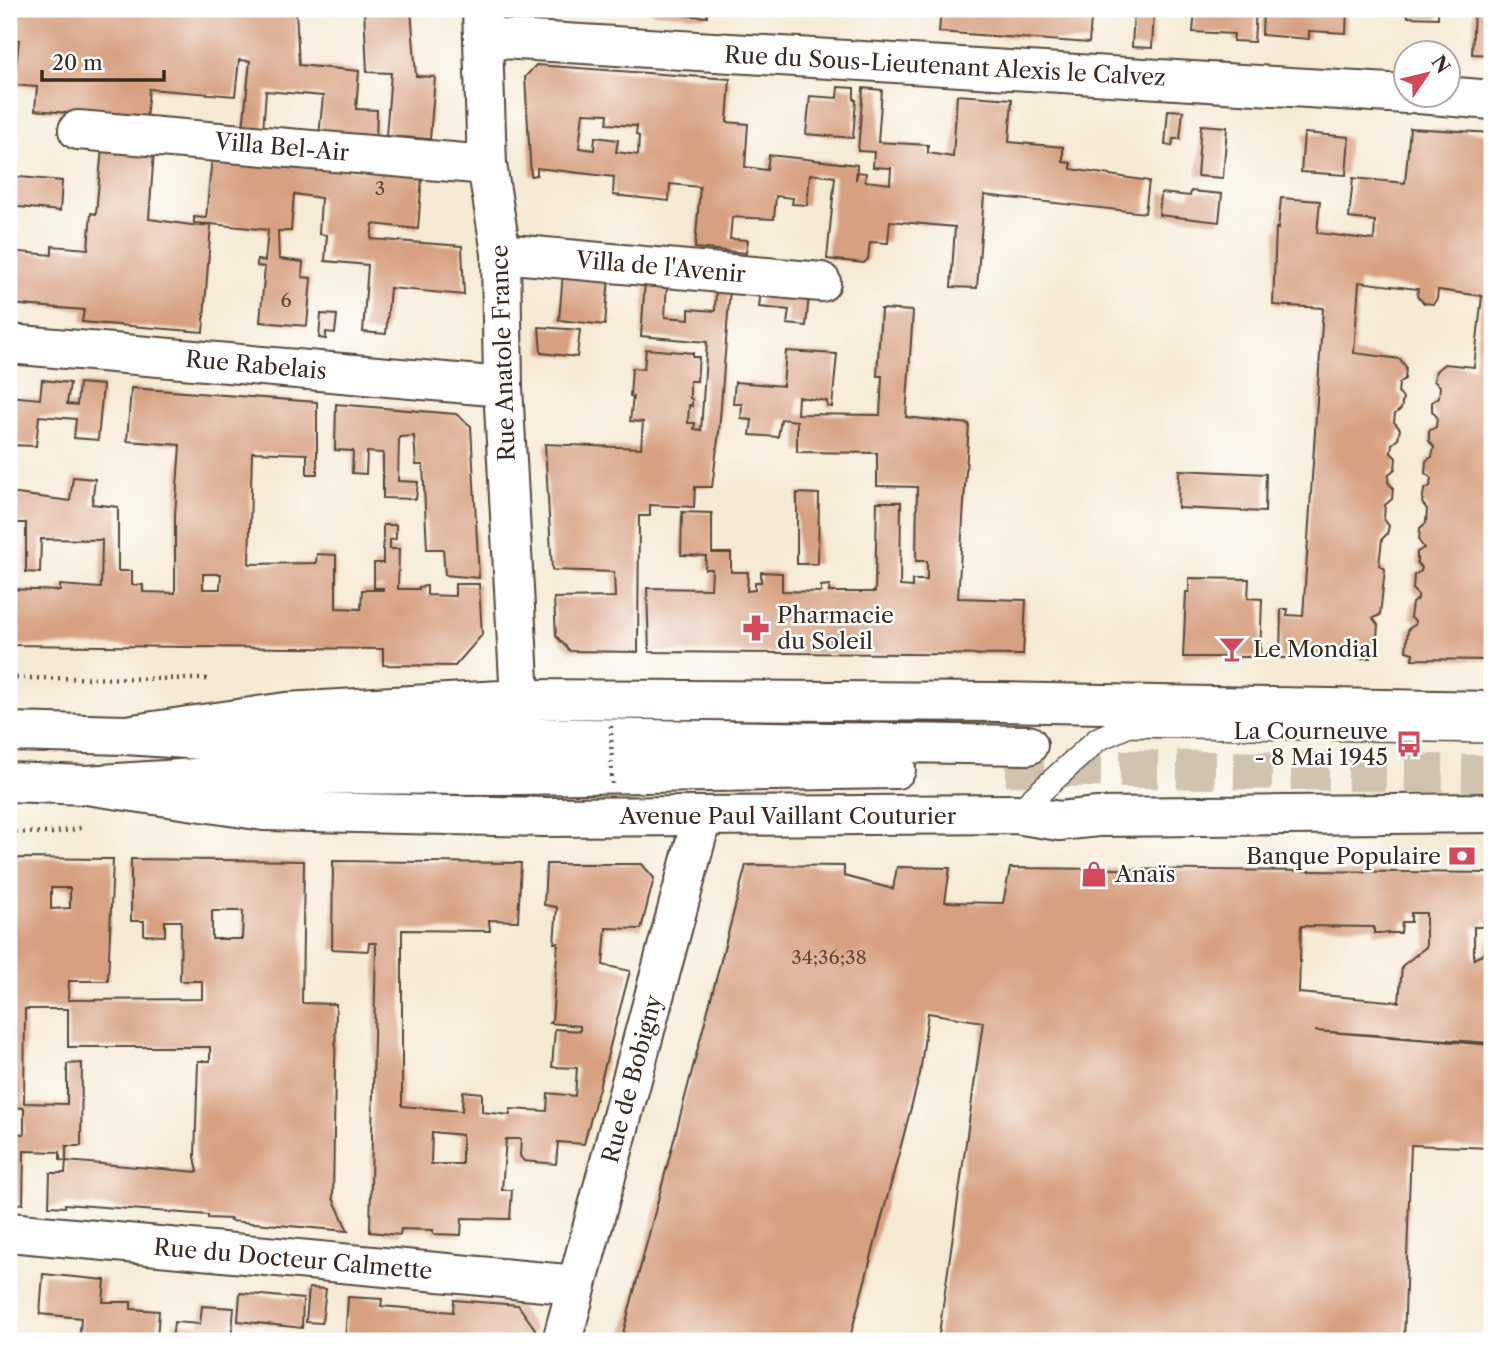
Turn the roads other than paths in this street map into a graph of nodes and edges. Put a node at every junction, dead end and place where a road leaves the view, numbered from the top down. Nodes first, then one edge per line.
1 (483, 24) edge
2 (1392, 93) edge
3 (1462, 98) edge
4 (1492, 100) edge
5 (78, 130) dead end
6 (486, 165) junction
7 (501, 253) junction
8 (821, 282) dead end
9 (9, 344) edge
10 (503, 387) junction
11 (520, 699) junction
12 (1492, 711) edge
13 (1492, 731) edge
14 (9, 732) edge
15 (126, 736) junction
16 (9, 782) edge
17 (86, 785) junction
18 (1492, 813) edge
19 (1016, 814) junction
20 (702, 817) junction
21 (9, 1232) edge
22 (577, 1285) junction
23 (562, 1341) edge

1 - 2 main road, Rue du Sous-Lieutenant Alexis le Calvez
1 - 6 main road, Rue Anatole France
3 - 4 main road
5 - 6 main road, Villa Bel-Air
6 - 7 main road, Rue Anatole France
7 - 8 main road, Villa de l'Avenir
7 - 10 main road, Rue Anatole France
9 - 10 main road, Rue Rabelais
10 - 11 main road, Rue Anatole France
11 - 12 main road, Avenue Paul Vaillant Couturier
11 - 15 main road, Avenue Paul Vaillant Couturier
13 - 19 lane
14 - 15 main road, Avenue Paul Vaillant Couturier
15 - 17 main road, Avenue Paul Vaillant Couturier
16 - 17 main road, Avenue Paul Vaillant Couturier
17 - 20 main road, Avenue Paul Vaillant Couturier
18 - 19 main road, Avenue Paul Vaillant Couturier
19 - 20 main road, Avenue Paul Vaillant Couturier
20 - 22 main road, Rue de Bobigny
21 - 22 main road, Rue du Docteur Calmette
22 - 23 main road, Rue de Bobigny

